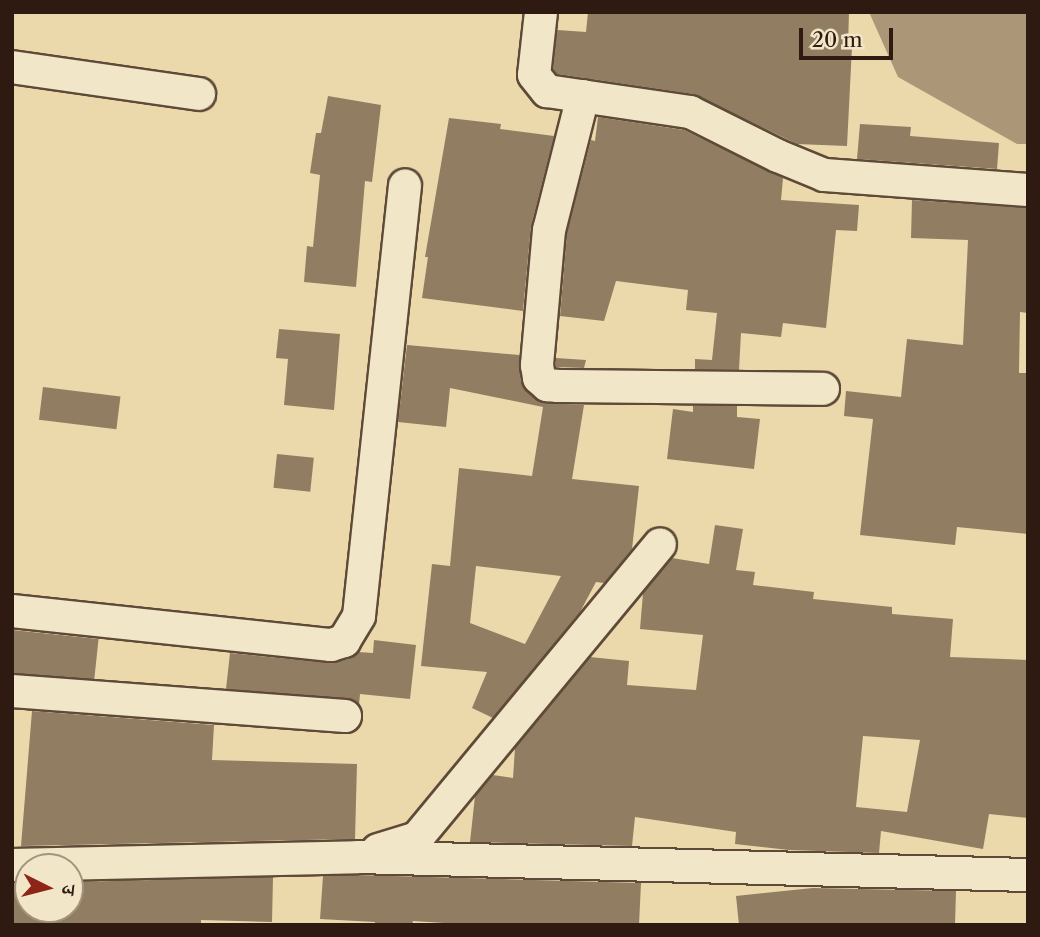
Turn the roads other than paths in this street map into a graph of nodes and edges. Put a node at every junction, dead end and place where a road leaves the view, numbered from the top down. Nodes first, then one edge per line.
1 (541, 12) edge
2 (12, 67) edge
3 (199, 94) dead end
4 (583, 96) junction
5 (405, 185) dead end
6 (1028, 190) edge
7 (823, 389) dead end
8 (660, 544) dead end
9 (12, 611) edge
10 (12, 691) edge
11 (345, 716) dead end
12 (358, 857) junction
13 (12, 864) edge
14 (1028, 875) edge

1 - 4 street
2 - 3 street
4 - 6 street
4 - 7 street
5 - 9 street
8 - 12 street
10 - 11 street
12 - 13 street
12 - 14 street

